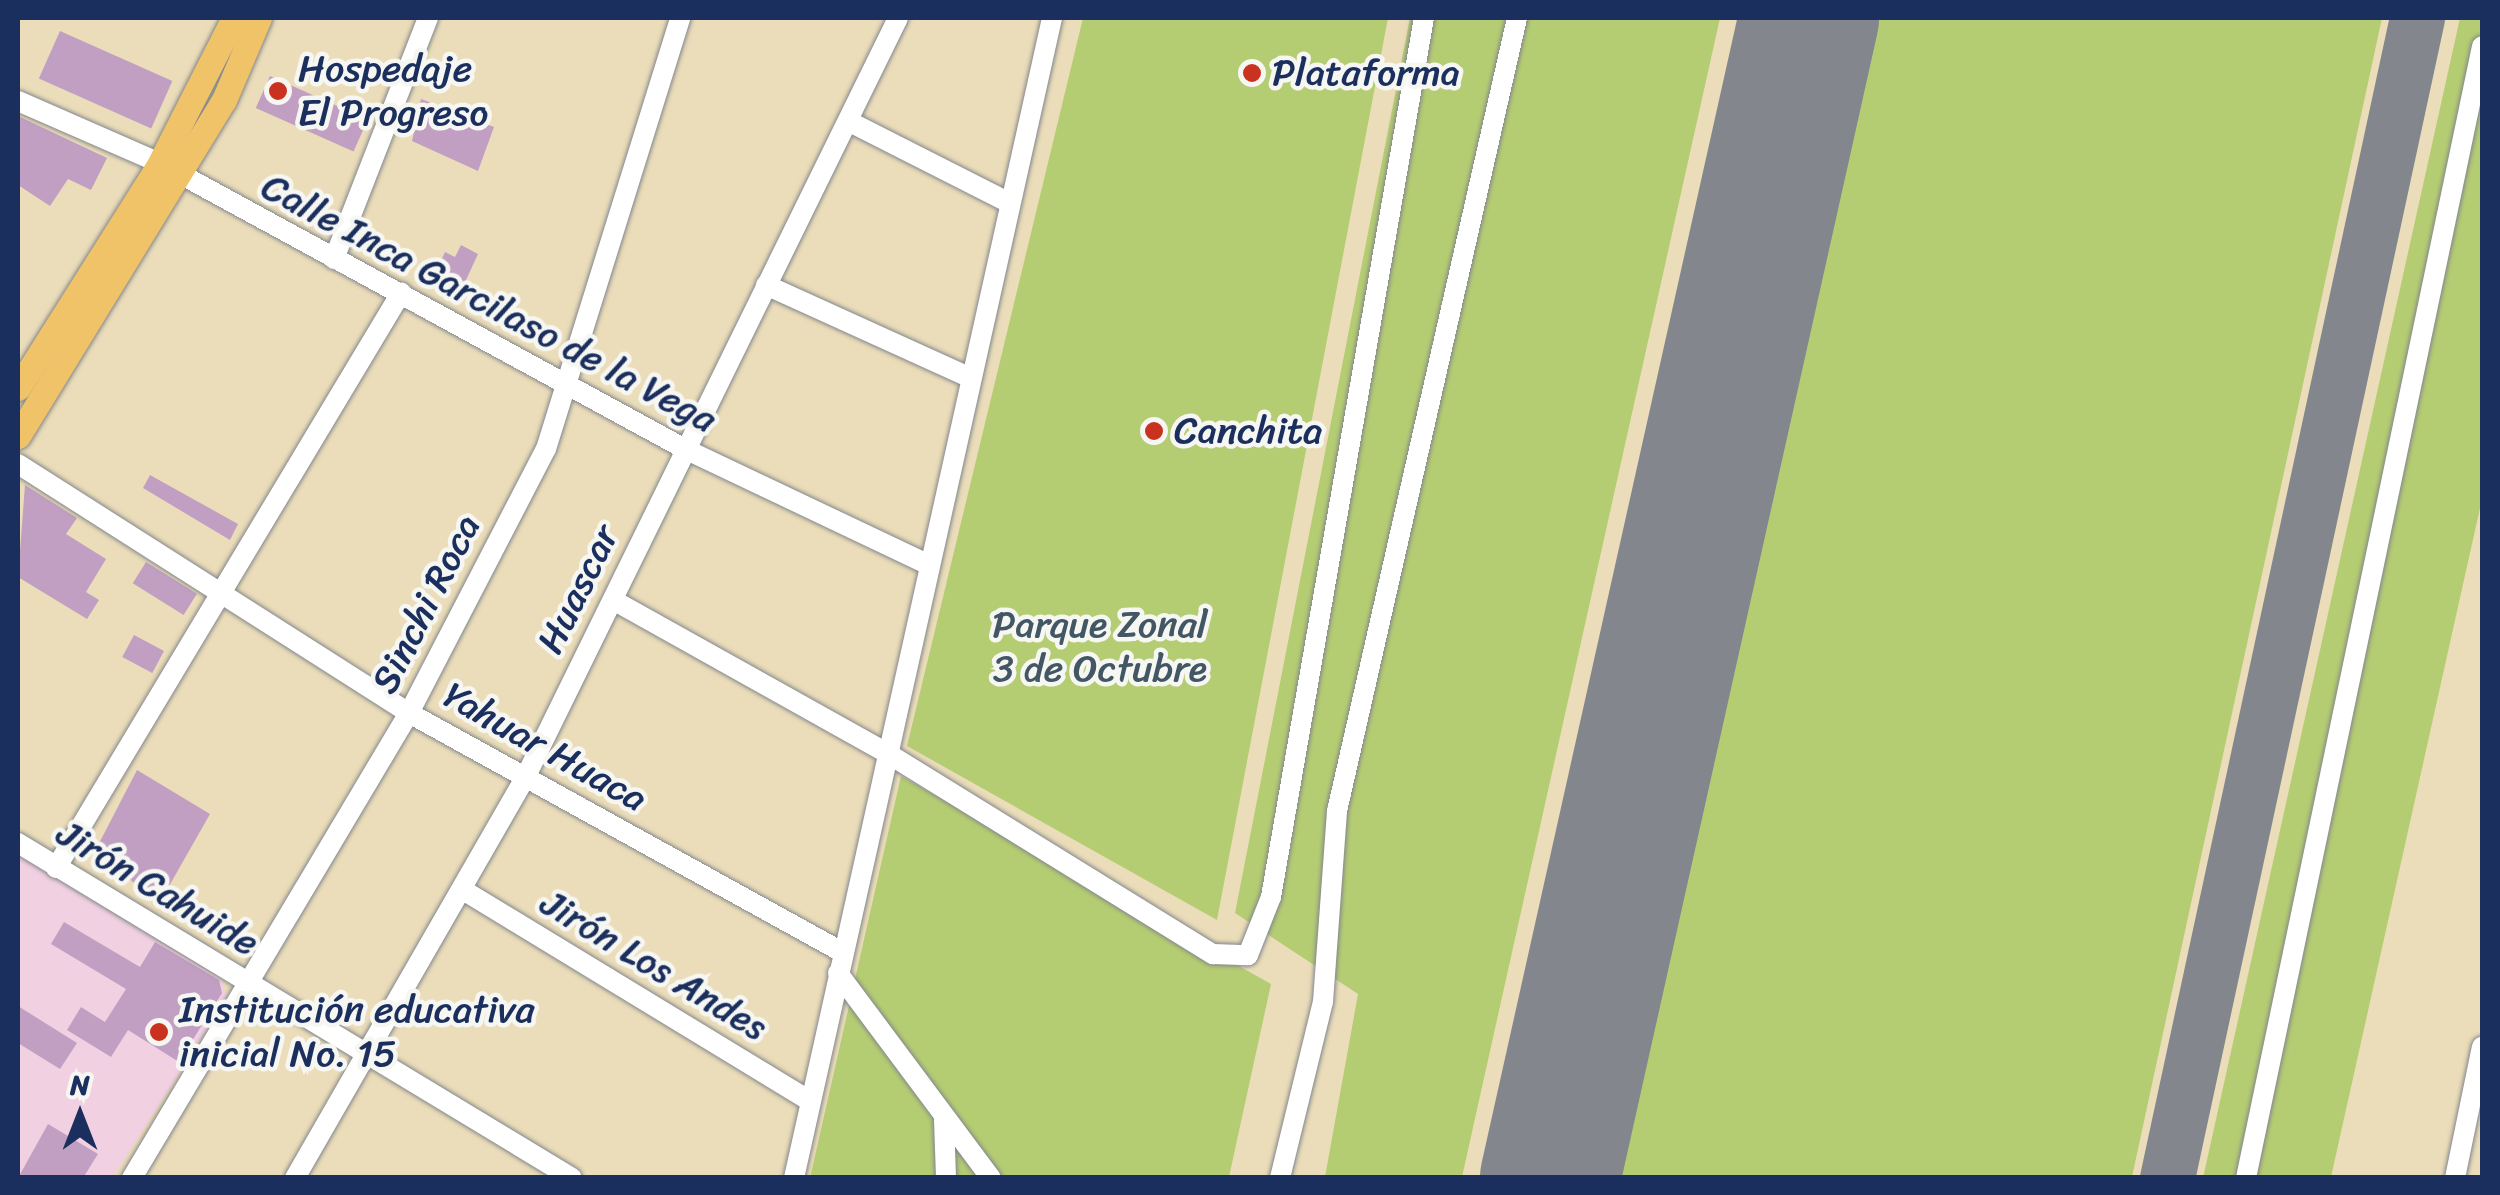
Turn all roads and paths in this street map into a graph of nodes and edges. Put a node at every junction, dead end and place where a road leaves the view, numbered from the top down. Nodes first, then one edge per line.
1 (234, 18) edge
2 (259, 18) edge
3 (428, 18) edge
4 (680, 18) edge
5 (898, 18) edge
6 (1050, 18) edge
7 (1424, 18) edge
8 (1517, 18) edge
9 (2482, 46) edge
10 (18, 101) edge
11 (850, 122) junction
12 (169, 169) junction
13 (1010, 203) junction
14 (334, 259) junction
15 (766, 285) junction
16 (401, 292) junction
17 (971, 378) junction
18 (570, 385) junction
19 (18, 388) edge
20 (18, 436) edge
21 (685, 448) junction
22 (18, 464) edge
23 (929, 564) junction
24 (222, 596) junction
25 (613, 600) junction
26 (409, 713) junction
27 (887, 753) junction
28 (526, 776) junction
29 (18, 844) edge
30 (56, 868) junction
31 (463, 890) junction
32 (840, 962) junction
33 (246, 982) junction
34 (2482, 1048) edge
35 (369, 1056) junction
36 (809, 1100) junction
37 (944, 1120) junction
38 (132, 1178) edge
39 (295, 1178) edge
40 (572, 1178) edge
41 (794, 1178) edge
42 (946, 1178) edge
43 (991, 1178) edge
44 (1280, 1178) edge
45 (2246, 1178) edge
46 (2455, 1178) edge

1 - 12 main road
2 - 12 main road
3 - 14 street
4 - 18 street, Sinchi Roca
5 - 11 street, Huascar
6 - 13 street
7 - 27 street
8 - 44 street
9 - 45 street
10 - 12 street, Calle Inca Garcilaso de la Vega
11 - 13 street
11 - 15 street, Huascar
12 - 14 street, Calle Inca Garcilaso de la Vega
12 - 19 main road
12 - 20 main road
13 - 17 street
14 - 16 street, Calle Inca Garcilaso de la Vega
15 - 17 street
15 - 21 street, Huascar
16 - 18 street, Calle Inca Garcilaso de la Vega
16 - 24 street
17 - 23 street
18 - 21 street, Calle Inca Garcilaso de la Vega
18 - 26 street, Sinchi Roca
21 - 23 street, Calle Inca Garcilaso de la Vega
21 - 25 street, Huascar
22 - 24 street, Yahuar Huaca
23 - 27 street
24 - 26 street, Yahuar Huaca
24 - 30 street
25 - 27 street
25 - 28 street, Huascar
26 - 28 street, Yahuar Huaca
26 - 33 street, Sinchi Roca
27 - 32 street
28 - 31 street, Huascar
28 - 32 street, Yahuar Huaca
29 - 30 street, Jirón Cahuide
30 - 33 street, Jirón Cahuide
31 - 35 street, Huascar
31 - 36 street, Jirón Los Andes
32 - 36 street
32 - 37 street
33 - 35 street, Jirón Cahuide
33 - 38 street, Sinchi Roca
34 - 46 street
35 - 39 street, Huascar
35 - 40 street, Jirón Cahuide
36 - 41 street
37 - 42 street
37 - 43 street

